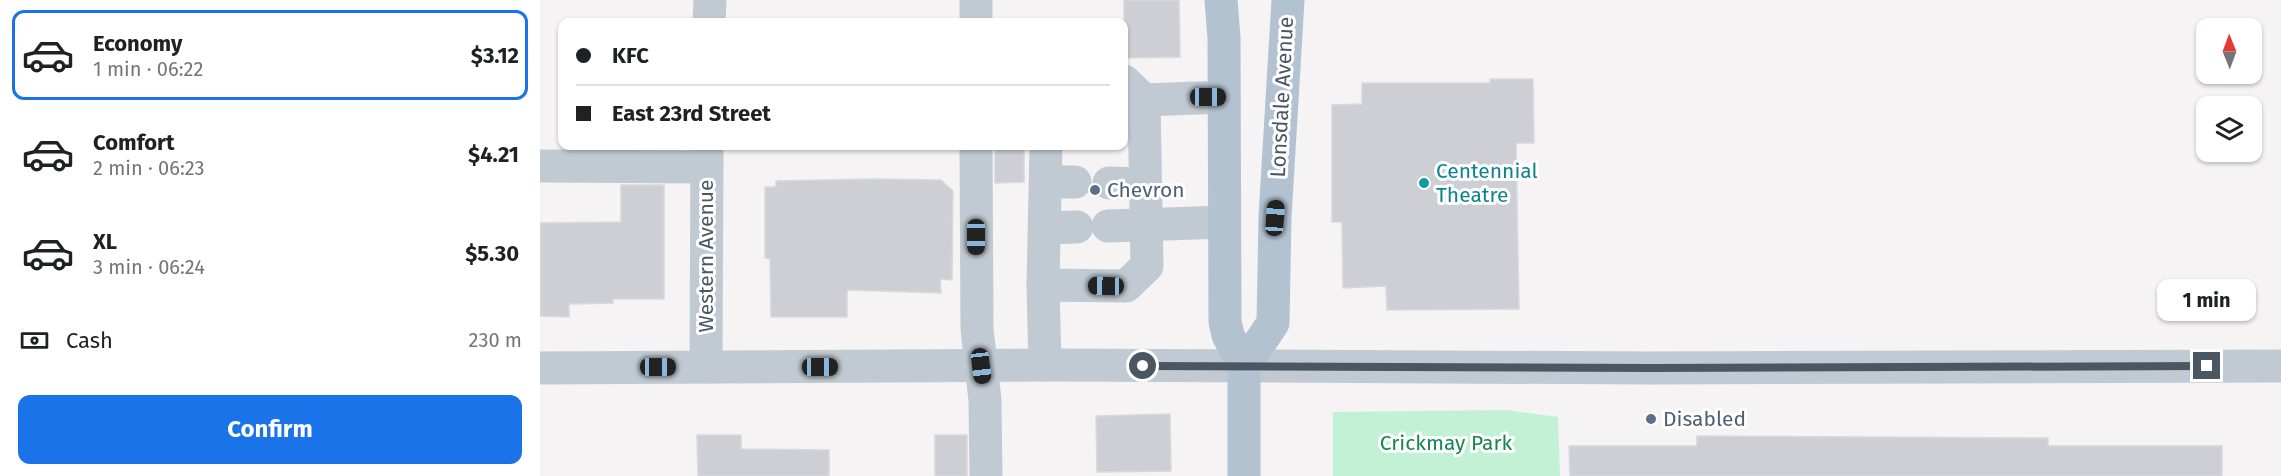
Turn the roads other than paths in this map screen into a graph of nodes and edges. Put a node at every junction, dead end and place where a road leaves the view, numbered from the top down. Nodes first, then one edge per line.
1 (710, 0) edge
2 (976, 0) edge
3 (1221, 0) edge
4 (1288, 0) edge
5 (709, 18) edge
6 (976, 18) edge
7 (1134, 91) edge
8 (1224, 97) junction
9 (1134, 135) edge
10 (976, 150) edge
11 (1048, 150) edge
12 (707, 156) edge
13 (540, 166) edge
14 (1109, 183) dead end
15 (1145, 184) junction
16 (1224, 222) junction
17 (1146, 225) junction
18 (1077, 227) junction
19 (1043, 285) junction
20 (1045, 365) junction
21 (981, 366) junction
22 (1244, 366) junction
23 (2281, 366) edge
24 (706, 367) junction
25 (540, 368) edge
26 (986, 476) edge
27 (1244, 476) edge

1 - 5 street
2 - 6 street
3 - 8 main road
4 - 22 main road, Lonsdale Avenue
7 - 8 street
7 - 9 street
8 - 16 main road
9 - 15 street
10 - 21 street
11 - 18 street
12 - 13 street
12 - 24 street, Western Avenue
14 - 15 street
15 - 17 street
16 - 17 street
16 - 22 main road
17 - 18 street
17 - 19 street
18 - 19 street
19 - 20 street
20 - 21 street
20 - 22 street
21 - 24 street
21 - 26 street
22 - 23 street
22 - 27 main road
24 - 25 street

